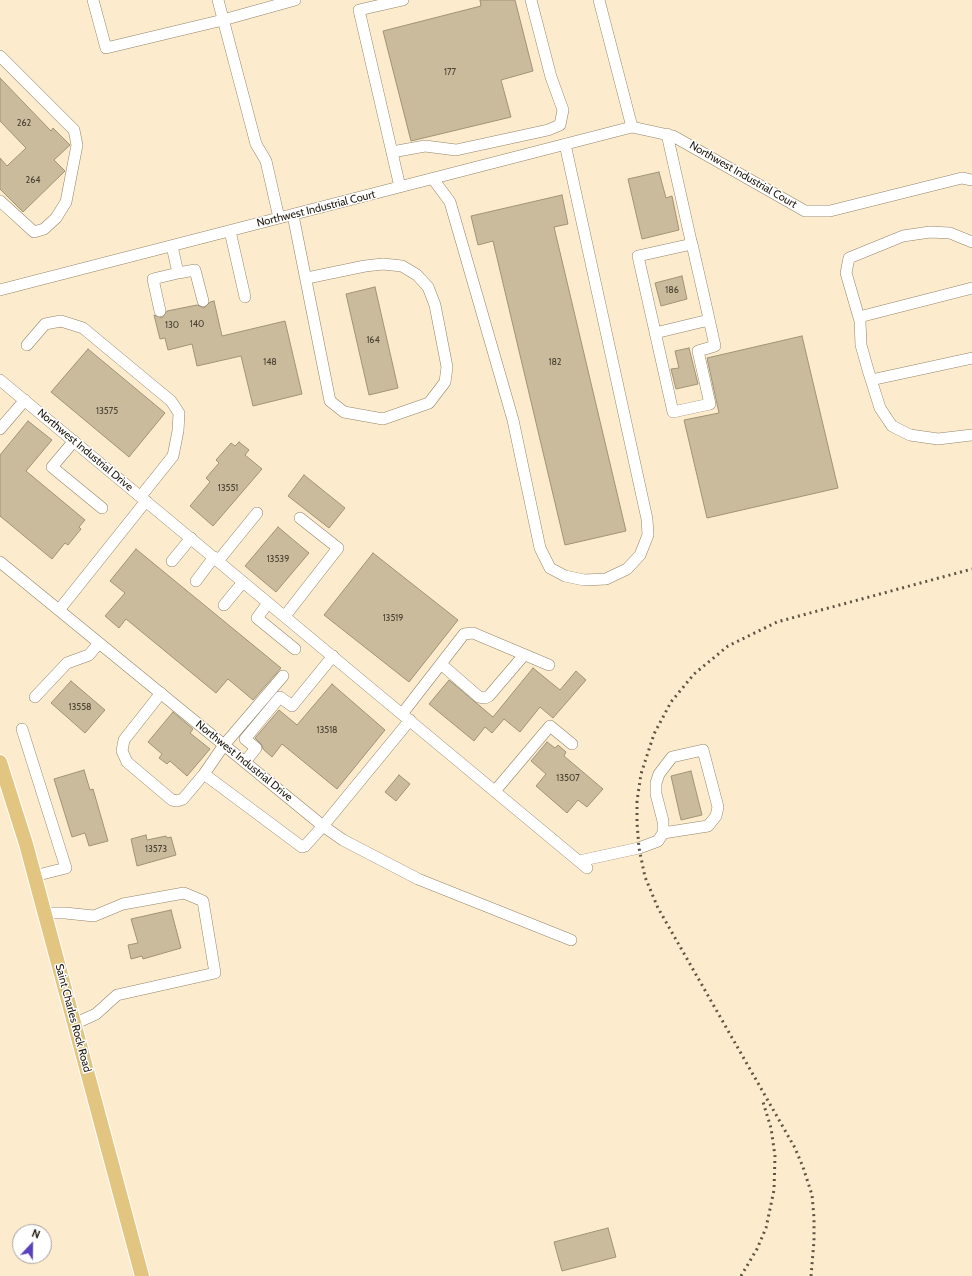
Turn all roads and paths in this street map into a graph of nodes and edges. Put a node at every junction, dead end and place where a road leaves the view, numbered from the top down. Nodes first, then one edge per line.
1 (93, 0) edge
2 (218, 0) edge
3 (295, 0) edge
4 (403, 0) edge
5 (531, 0) edge
6 (599, 0) edge
7 (223, 20) junction
8 (0, 56) edge
9 (632, 127) junction
10 (667, 134) junction
11 (565, 144) junction
12 (392, 152) junction
13 (433, 178) junction
14 (972, 180) edge
15 (400, 187) junction
16 (0, 201) edge
17 (293, 214) junction
18 (279, 218) junction
19 (230, 231) junction
20 (972, 242) edge
21 (692, 244) junction
22 (172, 246) junction
23 (178, 273) junction
24 (307, 278) junction
25 (972, 288) edge
26 (0, 290) edge
27 (245, 297) dead end
28 (202, 301) dead end
29 (160, 311) dead end
30 (859, 316) junction
31 (709, 320) junction
32 (655, 333) junction
33 (27, 345) dead end
34 (972, 358) edge
35 (0, 380) edge
36 (871, 380) junction
37 (25, 400) junction
38 (0, 429) edge
39 (972, 435) edge
40 (74, 441) junction
41 (143, 498) junction
42 (102, 508) dead end
43 (257, 513) dead end
44 (300, 518) dead end
45 (191, 538) junction
46 (216, 559) junction
47 (172, 561) dead end
48 (0, 562) edge
49 (196, 581) dead end
50 (243, 582) junction
51 (268, 603) junction
52 (224, 605) dead end
53 (59, 610) junction
54 (285, 616) junction
55 (99, 643) junction
56 (295, 649) dead end
57 (524, 655) junction
58 (333, 656) junction
59 (441, 664) junction
60 (549, 665) dead end
61 (283, 676) dead end
62 (161, 693) junction
63 (34, 697) dead end
64 (406, 717) junction
65 (22, 729) dead end
66 (572, 744) dead end
67 (224, 745) junction
68 (0, 762) edge
69 (245, 762) junction
70 (204, 774) junction
71 (495, 791) junction
72 (323, 826) junction
73 (663, 833) junction
74 (34, 876) junction
75 (44, 913) junction
76 (571, 940) dead end
77 (74, 1024) junction
78 (142, 1276) edge

1 - 7 street
2 - 7 street
3 - 7 street
4 - 12 street
5 - 12 street
6 - 9 street
7 - 18 street
8 - 16 street
9 - 10 street, Northwest Industrial Court
9 - 11 street, Northwest Industrial Court
10 - 14 street, Northwest Industrial Court
10 - 21 street
11 - 13 street, Northwest Industrial Court
11 - 13 street
12 - 15 street
13 - 15 street, Northwest Industrial Court
15 - 17 street, Northwest Industrial Court
17 - 18 street, Northwest Industrial Court
17 - 24 street
18 - 19 street, Northwest Industrial Court
19 - 22 street, Northwest Industrial Court
19 - 27 street
20 - 30 street
21 - 31 street
21 - 32 street
22 - 23 street
22 - 26 street, Northwest Industrial Court
23 - 28 street
23 - 29 street
24 - 24 street
25 - 30 street
30 - 36 street
31 - 32 street
31 - 32 street
33 - 41 street
34 - 36 street
35 - 37 street, Northwest Industrial Drive
36 - 39 street
37 - 38 street
37 - 40 street, Northwest Industrial Drive
40 - 41 street, Northwest Industrial Drive
40 - 42 street
41 - 45 street, Northwest Industrial Drive
41 - 53 street
43 - 46 street
44 - 54 street
45 - 46 street, Northwest Industrial Drive
45 - 47 street
46 - 49 street
46 - 50 street, Northwest Industrial Drive
48 - 53 street, Northwest Industrial Drive
50 - 51 street, Northwest Industrial Drive
50 - 52 street
51 - 54 street, Northwest Industrial Drive
51 - 56 street
53 - 55 street, Northwest Industrial Drive
54 - 58 street, Northwest Industrial Drive
55 - 62 street, Northwest Industrial Drive
55 - 63 street
57 - 59 street
57 - 59 street
57 - 60 street
58 - 64 street, Northwest Industrial Drive
58 - 69 street
59 - 64 street
61 - 67 street
62 - 67 street, Northwest Industrial Drive
62 - 70 street
64 - 71 street, Northwest Industrial Drive
64 - 72 street
65 - 74 street
66 - 71 street
67 - 69 street, Northwest Industrial Drive
67 - 70 street
68 - 74 main road, Saint Charles Rock Road
69 - 72 street, Northwest Industrial Drive
70 - 72 street
71 - 73 street, Northwest Industrial Drive
72 - 76 street, Northwest Industrial Drive
73 - 73 street
74 - 75 main road, Saint Charles Rock Road
75 - 77 main road, Saint Charles Rock Road
75 - 77 street
77 - 78 main road, Saint Charles Rock Road

